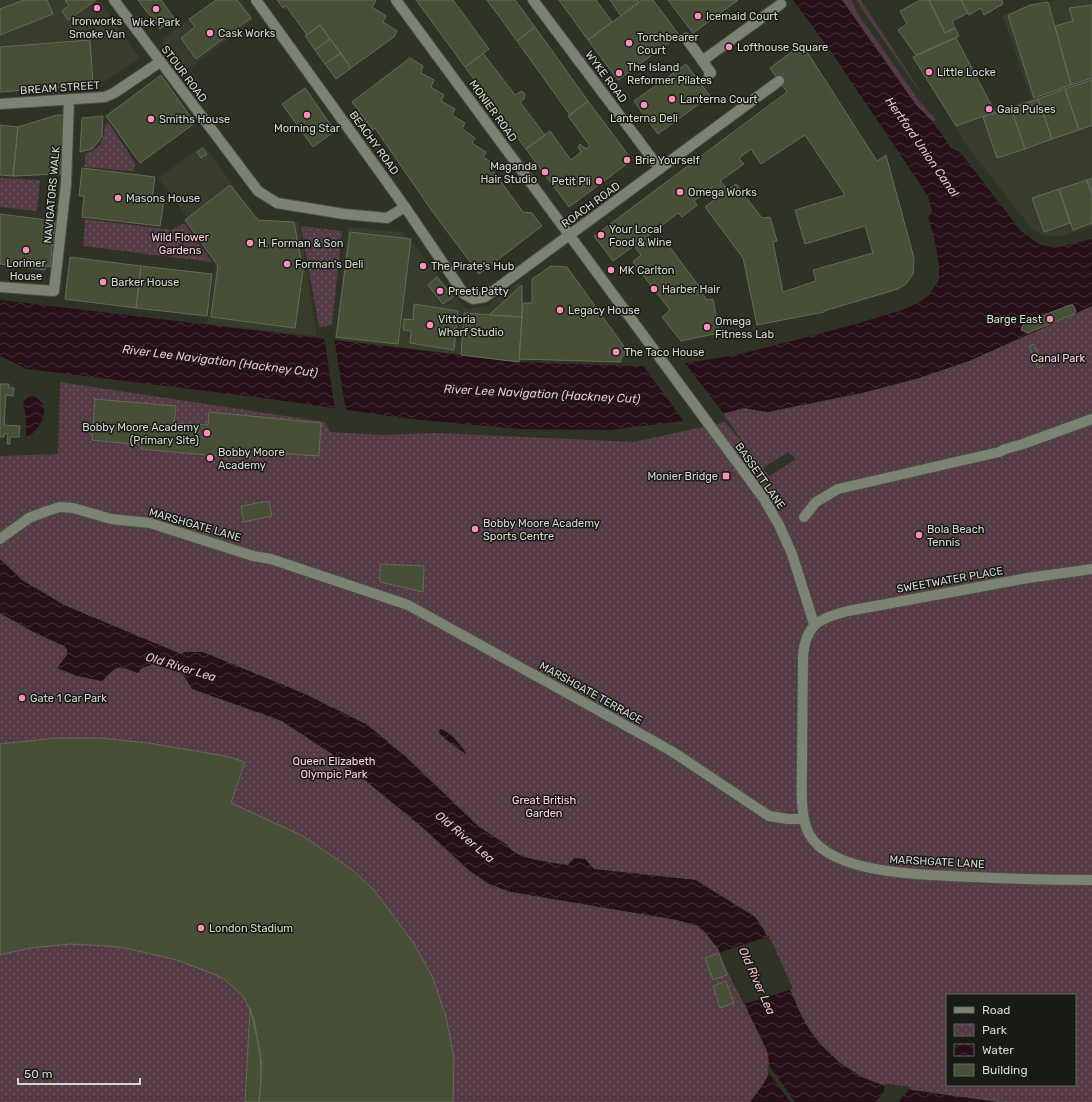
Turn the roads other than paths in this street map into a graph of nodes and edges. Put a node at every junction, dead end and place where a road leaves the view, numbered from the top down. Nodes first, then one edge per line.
1 (114, 0) edge
2 (256, 0) edge
3 (396, 0) edge
4 (533, 0) edge
5 (781, 4) dead end
6 (686, 38) dead end
7 (702, 61) junction
8 (160, 62) junction
9 (709, 74) dead end
10 (779, 81) tunnel mouth
11 (69, 100) junction
12 (0, 104) edge
13 (660, 169) junction
14 (405, 207) junction
15 (569, 236) junction
16 (0, 287) edge
17 (473, 299) joint
18 (1092, 419) edge
19 (804, 517) dead end
20 (0, 540) edge
21 (1092, 569) edge
22 (363, 589) joint
23 (814, 624) junction
24 (804, 819) junction
25 (1092, 880) edge

1 - 8 street, STOUR ROAD
2 - 14 street, BEACHY ROAD
3 - 15 street, MONIER ROAD
4 - 13 street, WYKE ROAD
5 - 7 street
6 - 7 street
7 - 9 street
8 - 11 street, BREAM STREET
8 - 14 street, STOUR ROAD
10 - 13 street, ROACH ROAD
11 - 12 street, BREAM STREET
11 - 16 street, NAVIGATORS WALK
13 - 15 street, ROACH ROAD
14 - 17 street, BEACHY ROAD
15 - 17 street, ROACH ROAD
15 - 23 street, BASSETT LANE
18 - 19 street
20 - 22 street, MARSHGATE LANE
21 - 23 street, SWEETWATER PLACE
22 - 24 street, MARSHGATE TERRACE
23 - 24 street
24 - 25 street, MARSHGATE LANE

